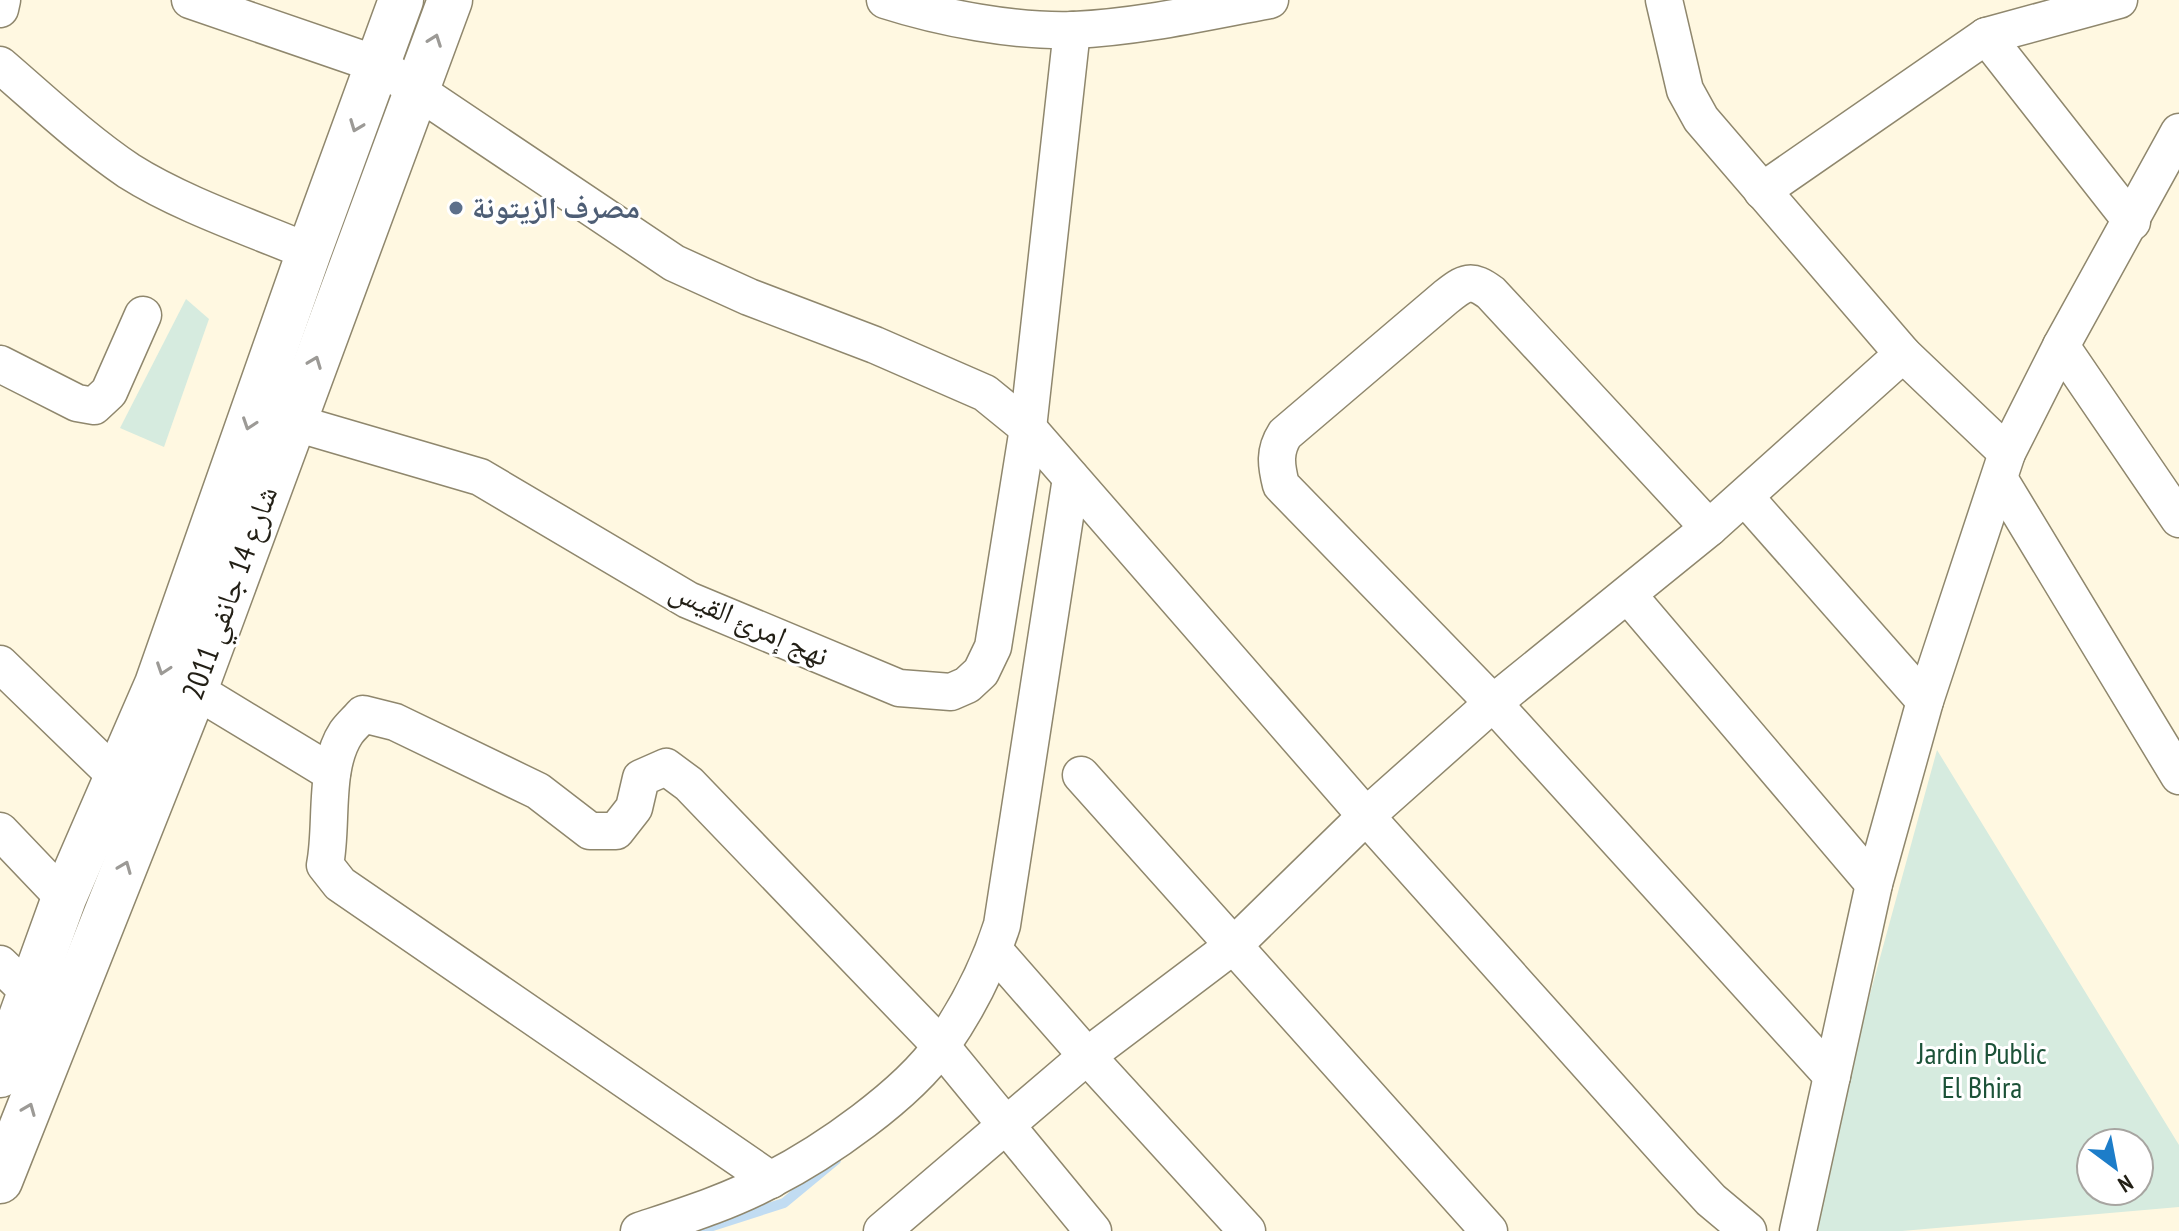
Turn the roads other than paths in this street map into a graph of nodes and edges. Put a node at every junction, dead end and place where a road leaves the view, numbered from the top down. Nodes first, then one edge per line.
1 (2, 0) edge
2 (190, 0) edge
3 (401, 0) edge
4 (450, 0) edge
5 (885, 0) edge
6 (1270, 0) edge
7 (1664, 0) edge
8 (2119, 0) edge
9 (1187, 8) edge
10 (0, 9) edge
11 (1072, 30) junction
12 (1986, 36) junction
13 (0, 65) edge
14 (379, 65) junction
15 (417, 90) junction
16 (2178, 138) edge
17 (1762, 191) junction
18 (2132, 222) junction
19 (309, 252) junction
20 (143, 315) dead end
21 (2061, 346) junction
22 (1903, 354) junction
23 (0, 364) edge
24 (292, 422) junction
25 (1028, 428) junction
26 (2004, 467) junction
27 (1071, 478) junction
28 (1745, 497) junction
29 (2179, 519) edge
30 (1709, 528) junction
31 (1628, 595) junction
32 (0, 664) edge
33 (195, 690) junction
34 (1925, 701) junction
35 (1493, 703) junction
36 (332, 773) junction
37 (1081, 775) dead end
38 (2179, 776) edge
39 (117, 777) junction
40 (1366, 816) junction
41 (0, 831) edge
42 (1874, 884) junction
43 (64, 898) junction
44 (1234, 945) junction
45 (994, 950) junction
46 (0, 964) edge
47 (31, 994) junction
48 (941, 1046) junction
49 (1087, 1056) junction
50 (0, 1075) edge
51 (1832, 1076) junction
52 (1005, 1126) junction
53 (771, 1180) junction
54 (0, 1181) edge
55 (639, 1231) edge
56 (882, 1231) edge
57 (1093, 1231) edge
58 (1247, 1231) edge
59 (1489, 1231) edge
60 (1748, 1231) edge
61 (1798, 1231) edge

1 - 10 street
2 - 14 street
3 - 14 main road, شارع 14 جانفي 2011
15 -> 4 main road, شارع 14 جانفي 2011
5 - 11 street
6 - 9 street
7 - 17 street
8 - 12 street
9 - 11 street
11 - 25 street, نهج إمرئ القيس
12 - 17 street
12 - 18 street
13 - 19 street
14 - 15 street
14 -> 19 main road, شارع 14 جانفي 2011
24 -> 15 main road, شارع 14 جانفي 2011
15 - 25 street
16 - 18 street
17 - 22 street
18 - 21 street
19 -> 39 main road, شارع 14 جانفي 2011
20 - 23 street
21 - 26 street
21 - 29 street
22 - 26 street
22 - 28 street
24 - 25 street, نهج إمرئ القيس
24 - 33 main road, شارع 14 جانفي 2011
25 - 27 street
26 - 34 street
26 - 38 street
27 - 40 street
27 - 45 street
28 - 30 street
28 - 34 street
30 - 31 street
30 - 35 street
31 - 35 street
31 - 42 street
32 - 39 street
33 - 36 street
54 -> 33 main road, شارع 14 جانفي 2011
34 - 42 street
35 - 40 street
35 - 51 street
36 - 48 street
36 - 53 street
37 - 44 street
39 - 43 main road, شارع 14 جانفي 2011
40 - 44 street
40 - 60 street
41 - 43 street
42 - 51 street
43 - 47 main road, شارع 14 جانفي 2011
44 - 49 street
44 - 59 street
45 - 48 street
45 - 49 street
46 - 47 street
47 - 50 main road, شارع 14 جانفي 2011
48 - 52 street
48 - 53 street
49 - 52 street
49 - 58 street
51 - 61 street
52 - 56 street
52 - 57 street
53 - 55 street

